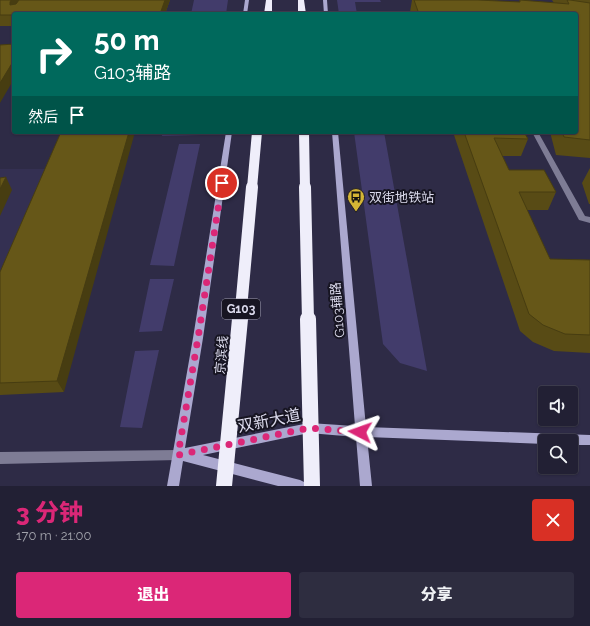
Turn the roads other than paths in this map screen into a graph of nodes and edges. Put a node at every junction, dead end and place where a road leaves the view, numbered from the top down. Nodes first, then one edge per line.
1 (247, 0) edge
2 (269, 0) edge
3 (301, 0) edge
4 (325, 0) edge
5 (245, 12) edge
6 (268, 12) edge
7 (302, 12) edge
8 (326, 12) edge
9 (229, 134) edge
10 (257, 134) edge
11 (304, 134) edge
12 (335, 134) edge
13 (536, 134) edge
14 (590, 220) edge
15 (360, 432) junction
16 (590, 440) edge
17 (178, 455) junction
18 (0, 458) edge
19 (173, 486) edge
20 (224, 486) edge
21 (300, 486) edge
22 (312, 486) edge
23 (366, 486) edge

1 - 5 street
2 - 6 highway
3 - 7 highway
4 - 8 street
9 - 17 street
10 - 20 highway, 京滨线 / G103, bridge
11 - 22 highway, bridge
12 - 15 street, G103辅路
13 - 14 lane
15 - 16 street, 双新大道
15 - 17 street, 双新大道
15 - 23 street, G103辅路
17 - 18 lane
17 - 19 street
17 - 21 street

